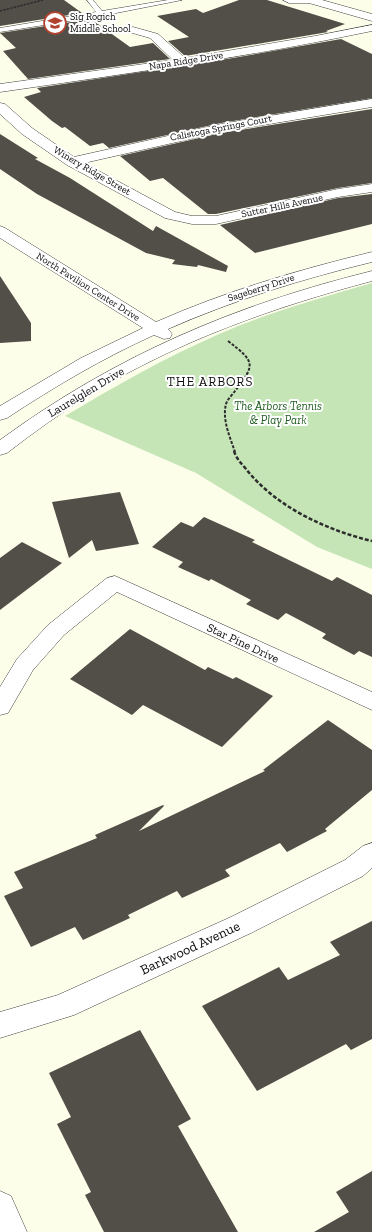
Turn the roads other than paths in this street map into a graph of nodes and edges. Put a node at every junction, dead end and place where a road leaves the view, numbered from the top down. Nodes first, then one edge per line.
1 (90, 0) edge
2 (179, 0) edge
3 (289, 0) edge
4 (102, 14) junction
5 (372, 18) edge
6 (372, 28) edge
7 (0, 30) edge
8 (133, 30) dead end
9 (182, 62) junction
10 (0, 88) edge
11 (372, 103) edge
12 (0, 107) edge
13 (72, 162) junction
14 (372, 188) edge
15 (192, 220) joint
16 (0, 231) edge
17 (372, 257) edge
18 (372, 276) edge
19 (154, 328) junction
20 (177, 342) junction
21 (0, 414) edge
22 (0, 449) edge
23 (372, 702) edge
24 (0, 707) edge
25 (372, 853) edge
26 (0, 1026) edge
27 (0, 1207) edge
28 (11, 1232) edge

1 - 4 lane
2 - 4 lane
3 - 5 street
4 - 7 lane
6 - 9 street, Napa Ridge Drive
8 - 9 street
9 - 10 street, Napa Ridge Drive
11 - 13 street, Calistoga Springs Court
12 - 13 street, Winery Ridge Street
13 - 15 street, Winery Ridge Street
14 - 15 street, Sutter Hills Avenue
16 - 19 street, North Pavilion Center Drive
17 - 19 street, Sageberry Drive
18 - 20 street, Sageberry Drive
19 - 20 street, North Pavilion Center Drive
19 - 21 street, Laurelglen Drive
20 - 22 street, Laurelglen Drive
23 - 24 street, Star Pine Drive
25 - 26 street, Barkwood Avenue
27 - 28 street

